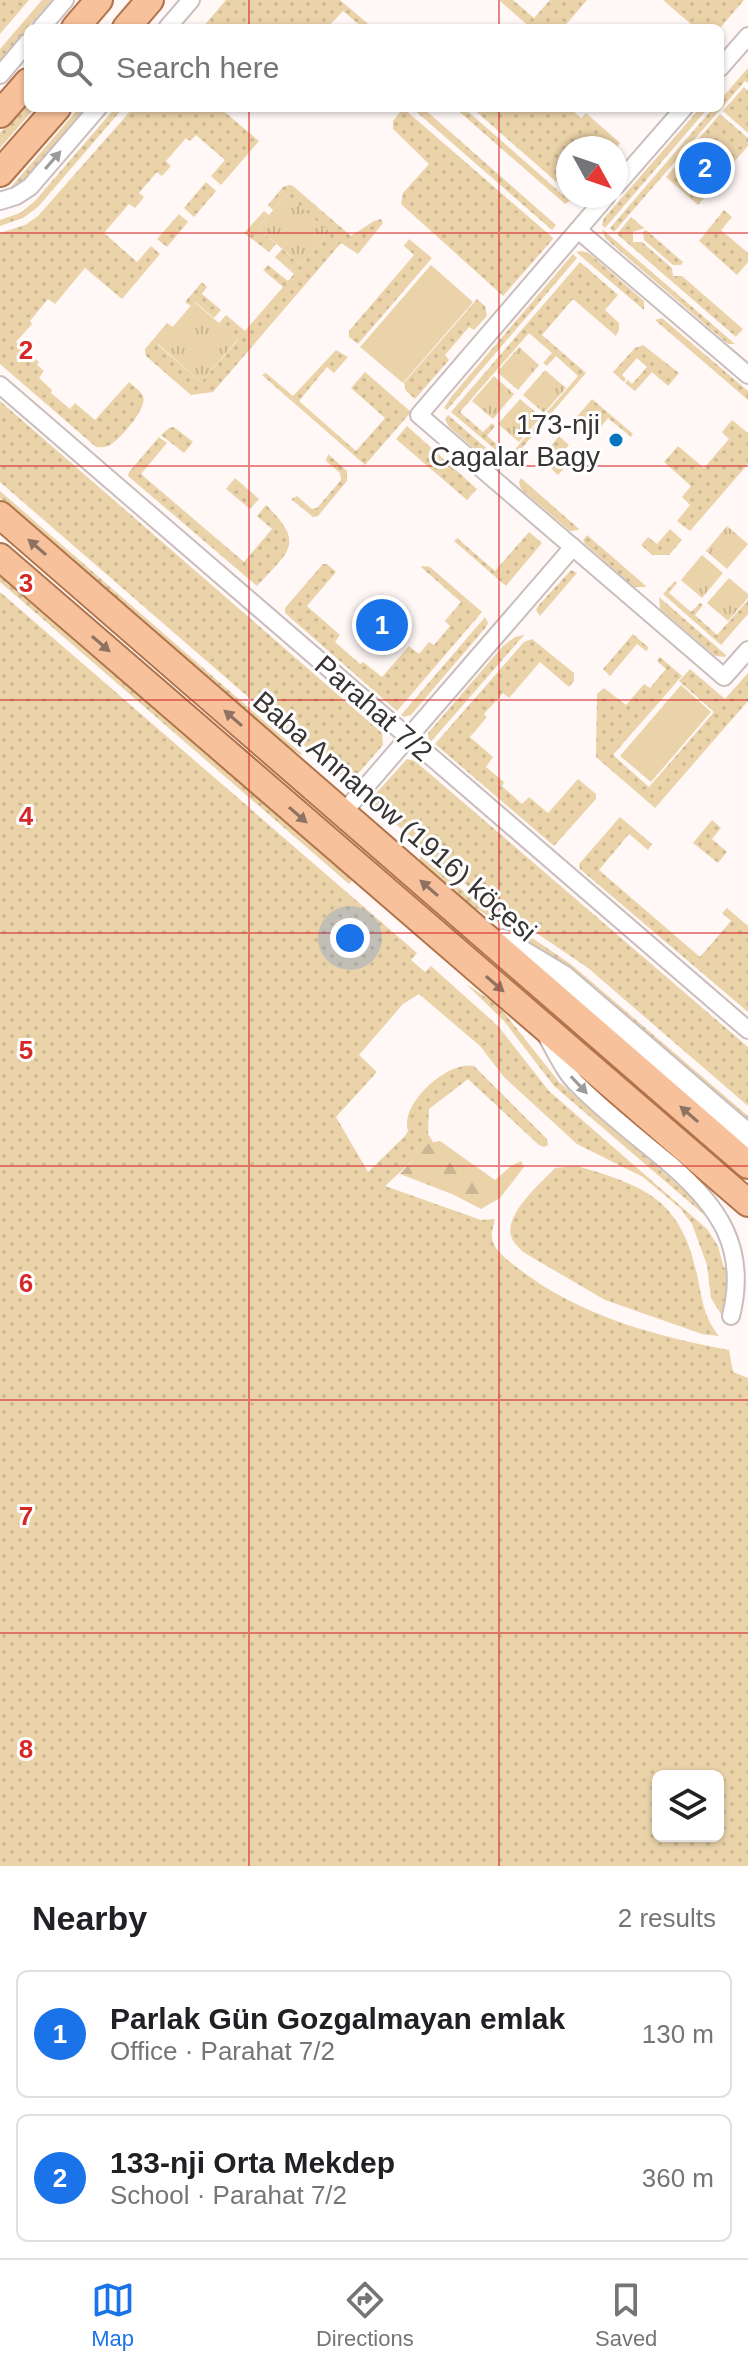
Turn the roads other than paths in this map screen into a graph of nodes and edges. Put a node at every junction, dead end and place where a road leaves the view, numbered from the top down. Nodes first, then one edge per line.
1 (65, 0) edge
2 (99, 0) edge
3 (150, 0) edge
4 (191, 0) edge
5 (44, 24) edge
6 (78, 24) edge
7 (129, 24) edge
8 (170, 24) edge
9 (748, 36) edge
10 (24, 47) edge
11 (724, 63) edge
12 (0, 75) edge
13 (24, 87) edge
14 (53, 112) edge
15 (95, 112) edge
16 (681, 112) edge
17 (0, 114) edge
18 (628, 172) edge
19 (0, 173) edge
20 (0, 201) edge
21 (597, 208) edge
22 (578, 230) junction
23 (748, 375) edge
24 (0, 385) edge
25 (0, 515) edge
26 (573, 547) junction
27 (0, 557) edge
28 (748, 650) edge
29 (408, 737) junction
30 (343, 813) junction
31 (464, 918) junction
32 (537, 1021) junction
33 (748, 1030) edge
34 (748, 1137) edge
35 (748, 1165) edge
36 (748, 1203) edge
37 (731, 1316) dead end

1 - 5 street
2 - 6 main road
3 - 7 main road
4 - 8 street
9 - 11 street
10 - 12 street
13 - 17 main road
14 - 19 main road
20 -> 15 street
16 - 18 street
21 - 22 street
22 - 23 street
22 - 26 street
24 - 29 street, Parahat 7/2
30 -> 25 main road, Baba Annanow (1916) köçesi
26 - 28 street
26 - 29 street
27 -> 32 main road
29 - 30 street
29 - 33 street, Parahat 7/2
31 -> 30 main road, Baba Annanow (1916) köçesi
31 - 34 street
35 -> 31 main road, Baba Annanow (1916) köçesi
32 - 36 main road
32 -> 37 street

